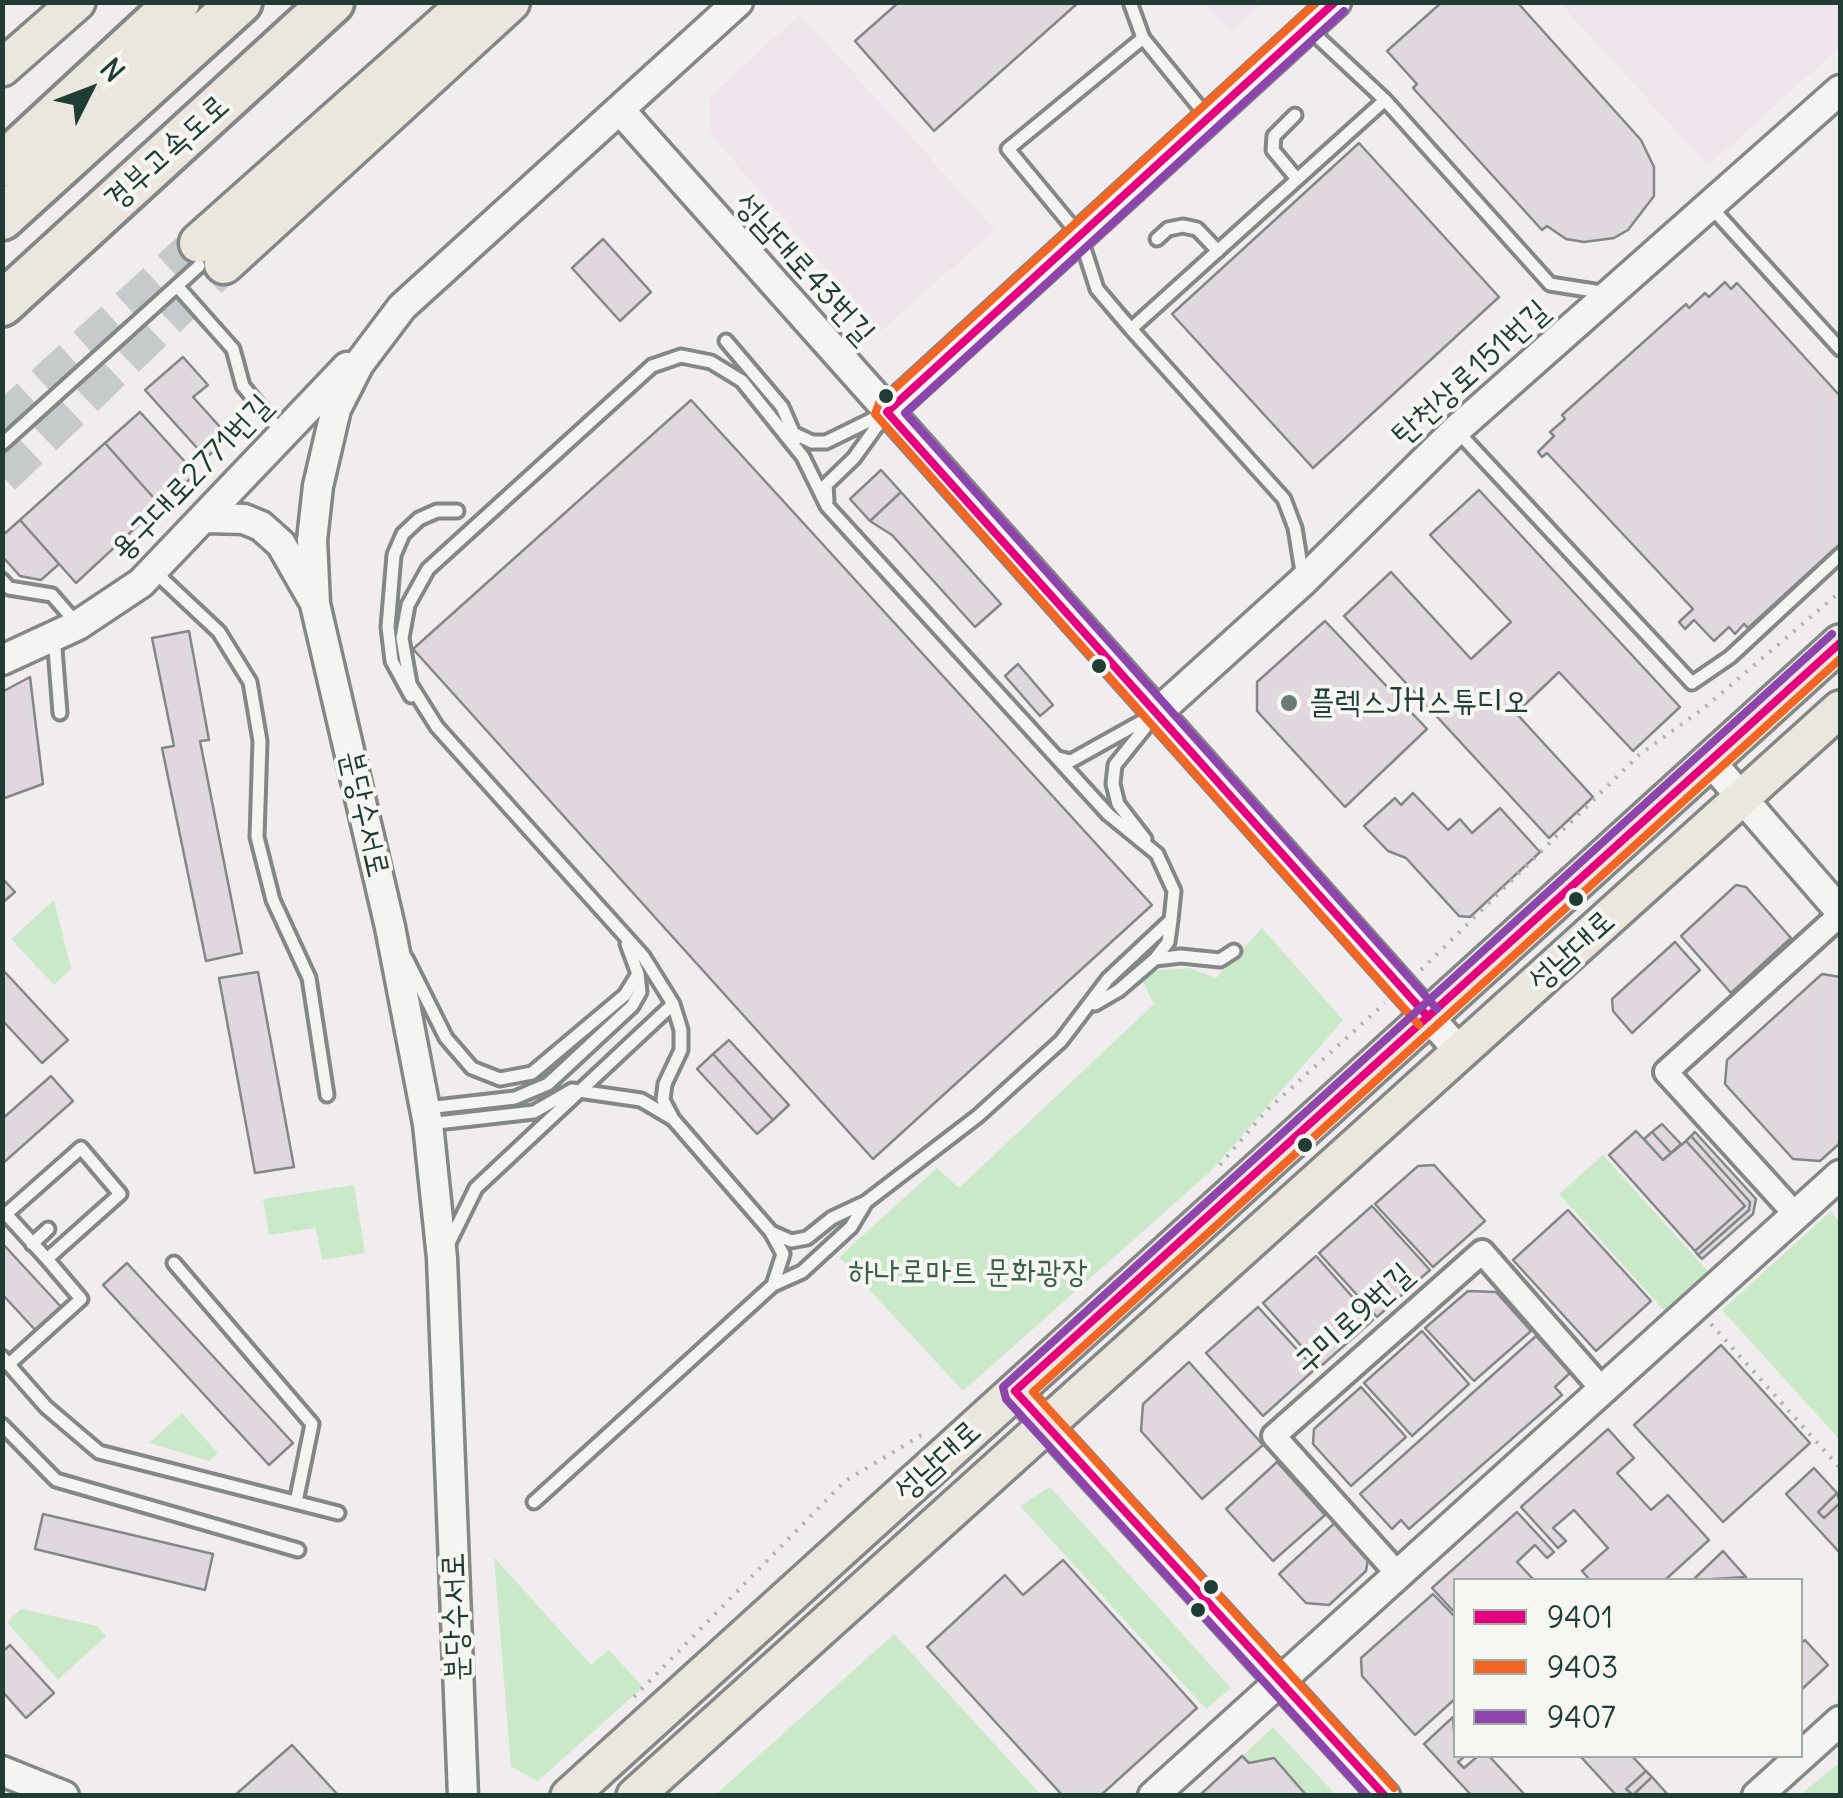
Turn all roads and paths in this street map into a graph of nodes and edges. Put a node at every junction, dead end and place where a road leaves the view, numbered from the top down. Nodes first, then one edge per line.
1 (77, 2) edge
2 (178, 2) edge
3 (240, 2) edge
4 (332, 2) edge
5 (470, 2) edge
6 (510, 2) edge
7 (738, 2) edge
8 (1130, 2) edge
9 (1336, 2) edge
10 (1308, 28) junction
11 (1142, 38) junction
12 (2, 68) edge
13 (1840, 90) edge
14 (1385, 100) junction
15 (620, 110) junction
16 (1295, 115) dead end
17 (1209, 118) junction
18 (2, 165) edge
19 (1297, 179) junction
20 (1710, 206) junction
21 (2, 218) edge
22 (1080, 236) junction
23 (1156, 239) dead end
24 (1218, 250) junction
25 (207, 258) junction
26 (177, 286) junction
27 (1610, 294) junction
28 (2, 304) edge
29 (402, 307) junction
30 (1131, 329) junction
31 (726, 341) dead end
32 (1840, 349) edge
33 (887, 412) junction
34 (1456, 430) junction
35 (793, 432) junction
36 (284, 436) junction
37 (2, 444) edge
38 (803, 457) junction
39 (828, 506) junction
40 (457, 511) dead end
41 (208, 518) junction
42 (1840, 555) edge
43 (154, 571) junction
44 (2, 580) edge
45 (1304, 581) junction
46 (1840, 592) edge
47 (315, 604) junction
48 (66, 630) junction
49 (1840, 643) edge
50 (2, 660) edge
51 (422, 707) junction
52 (1840, 709) edge
53 (60, 713) dead end
54 (1156, 714) junction
55 (1057, 758) junction
56 (1710, 762) junction
57 (1742, 798) junction
58 (1156, 854) junction
59 (1840, 914) edge
60 (1170, 920) junction
61 (390, 927) junction
62 (627, 944) junction
63 (1234, 951) dead end
64 (1155, 959) junction
65 (638, 974) junction
66 (1402, 988) junction
67 (672, 1004) junction
68 (1092, 1006) junction
69 (1428, 1016) junction
70 (1460, 1052) junction
71 (583, 1090) junction
72 (326, 1094) dead end
73 (428, 1116) junction
74 (673, 1119) junction
75 (1218, 1168) dead end
76 (1840, 1175) edge
77 (866, 1202) junction
78 (1796, 1214) junction
79 (48, 1229) dead end
80 (771, 1232) junction
81 (32, 1244) junction
82 (442, 1258) junction
83 (46, 1260) junction
84 (174, 1264) dead end
85 (773, 1285) junction
86 (1695, 1306) junction
87 (6, 1360) edge
88 (1602, 1389) junction
89 (1015, 1392) junction
90 (940, 1424) dead end
91 (2, 1425) edge
92 (1045, 1426) junction
93 (1840, 1468) edge
94 (296, 1502) junction
95 (534, 1502) dead end
96 (338, 1512) dead end
97 (298, 1550) dead end
98 (1397, 1573) junction
99 (1280, 1679) junction
100 (630, 1701) dead end
101 (1840, 1721) edge
102 (1803, 1754) edge
103 (1799, 1758) edge
104 (2, 1771) edge
105 (559, 1790) edge
106 (64, 1796) edge
107 (463, 1796) edge
108 (535, 1796) edge
109 (636, 1796) edge
110 (1153, 1796) edge
111 (1385, 1796) edge
112 (1757, 1796) edge

1 - 12 main road
2 - 18 highway
3 - 21 highway, 경부고속도로
4 - 28 highway, 경부고속도로
5 - 25 highway
6 - 25 highway
7 - 15 street, 분당수서로
8 - 11 lane
9 - 10 street
10 - 14 lane
10 - 17 street
11 - 17 lane
11 - 22 lane
13 - 20 street, 탄천상로151번길
14 - 19 lane
14 - 27 lane
15 - 29 street, 분당수서로
15 - 33 street, 성남대로43번길
16 - 19 lane
17 - 22 street
19 - 24 lane
20 - 27 street, 탄천상로151번길
20 - 32 lane
22 - 30 lane
22 - 33 street
23 - 24 lane
24 - 30 lane
25 - 26 lane
26 - 36 lane
26 - 37 lane
27 - 34 street, 탄천상로151번길
29 - 36 street, 용구대로2771번길
29 - 47 street, 분당수서로
30 - 45 lane
31 - 35 lane
33 - 35 lane
33 - 39 lane
33 - 54 street, 성남대로43번길
34 - 42 lane
34 - 45 street, 탄천상로151번길
35 - 38 lane
36 - 41 street, 용구대로2771번길
38 - 39 lane
38 - 51 lane
39 - 55 lane
40 - 51 lane
41 - 43 street, 용구대로2771번길
41 - 47 street
43 - 48 street, 용구대로2771번길
43 - 72 lane
44 - 48 lane
45 - 54 street, 탄천상로151번길
46 - 66 path
47 - 61 street, 분당수서로
48 - 50 street, 용구대로2771번길
48 - 53 lane
49 - 56 main road, 성남대로
51 - 62 lane
52 - 57 main road, 성남대로
54 - 55 lane
54 - 58 lane
54 - 66 street, 성남대로43번길
55 - 58 lane
56 - 57 street
56 - 69 main road, 성남대로
57 - 59 street
57 - 70 main road, 성남대로
58 - 60 lane
59 - 78 street
60 - 64 lane
60 - 68 lane
61 - 65 lane
61 - 73 street, 분당수서로
62 - 65 lane
62 - 67 lane
63 - 64 lane
64 - 68 lane
65 - 73 lane
66 - 69 street, 성남대로43번길
66 - 75 path
67 - 71 lane
67 - 74 lane
68 - 77 lane
69 - 70 street, 성남대로43번길
69 - 89 main road, 성남대로
70 - 92 main road, 성남대로
71 - 73 lane
71 - 74 lane
71 - 82 lane
73 - 82 street, 분당수서로
74 - 80 lane
76 - 78 street
77 - 80 lane
77 - 85 lane
78 - 86 street
79 - 81 lane
80 - 85 lane
81 - 83 lane
81 - 83 lane
82 - 107 street, 분당수서로
83 - 87 lane
84 - 94 lane
85 - 95 lane
86 - 88 street
86 - 93 path
87 - 94 lane
88 - 98 street
88 - 98 street, 구미로9번길
89 - 92 street
89 - 105 main road, 성남대로
90 - 100 path
91 - 97 lane
92 - 99 street
92 - 109 main road, 성남대로
94 - 96 lane
98 - 99 street
99 - 110 street
99 - 111 street
101 - 102 street
103 - 112 street
104 - 106 street
105 - 108 path

